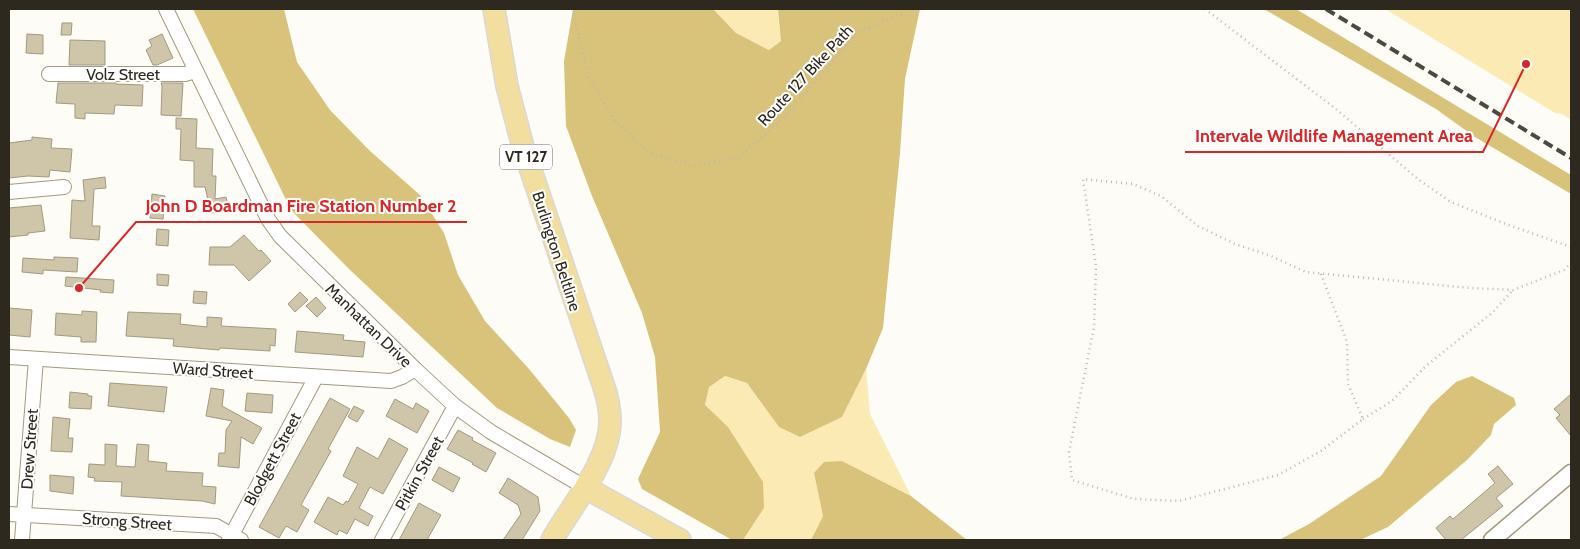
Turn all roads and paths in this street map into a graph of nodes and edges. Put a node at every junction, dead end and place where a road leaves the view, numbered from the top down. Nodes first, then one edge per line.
1 (166, 9) edge
2 (494, 9) edge
3 (572, 9) edge
4 (912, 9) edge
5 (1205, 9) edge
6 (196, 71) junction
7 (49, 74) dead end
8 (64, 187) dead end
9 (9, 192) edge
10 (1571, 247) edge
11 (1571, 263) edge
12 (1321, 274) junction
13 (1513, 290) junction
14 (9, 357) edge
15 (36, 359) junction
16 (414, 369) junction
17 (316, 377) junction
18 (455, 406) junction
19 (1362, 419) junction
20 (1571, 472) edge
21 (586, 488) junction
22 (9, 514) edge
23 (24, 515) junction
24 (234, 538) edge
25 (22, 540) edge
26 (382, 540) edge
27 (552, 540) edge
28 (680, 540) edge
29 (1492, 540) edge

1 - 6 street, Manhattan Drive
2 - 21 main road, Burlington Beltline / VT 127
3 - 4 path, Route 127 Bike Path
5 - 10 path
6 - 7 street, Volz Street
6 - 16 street, Manhattan Drive
8 - 9 street
11 - 13 path
12 - 13 path
12 - 19 path
12 - 19 path
13 - 19 path
14 - 15 street, Ward Street
15 - 17 street, Ward Street
15 - 23 street, Drew Street
16 - 17 street, Ward Street
16 - 18 street, Manhattan Drive
17 - 24 street, Blodgett Street
18 - 21 street, Manhattan Drive
18 - 26 street, Pitkin Street
20 - 29 street
21 - 27 main road, VT 127
21 - 28 main road, Manhattan Drive
22 - 23 street, Strong Street
23 - 24 street, Strong Street
23 - 25 street, Drew Street

